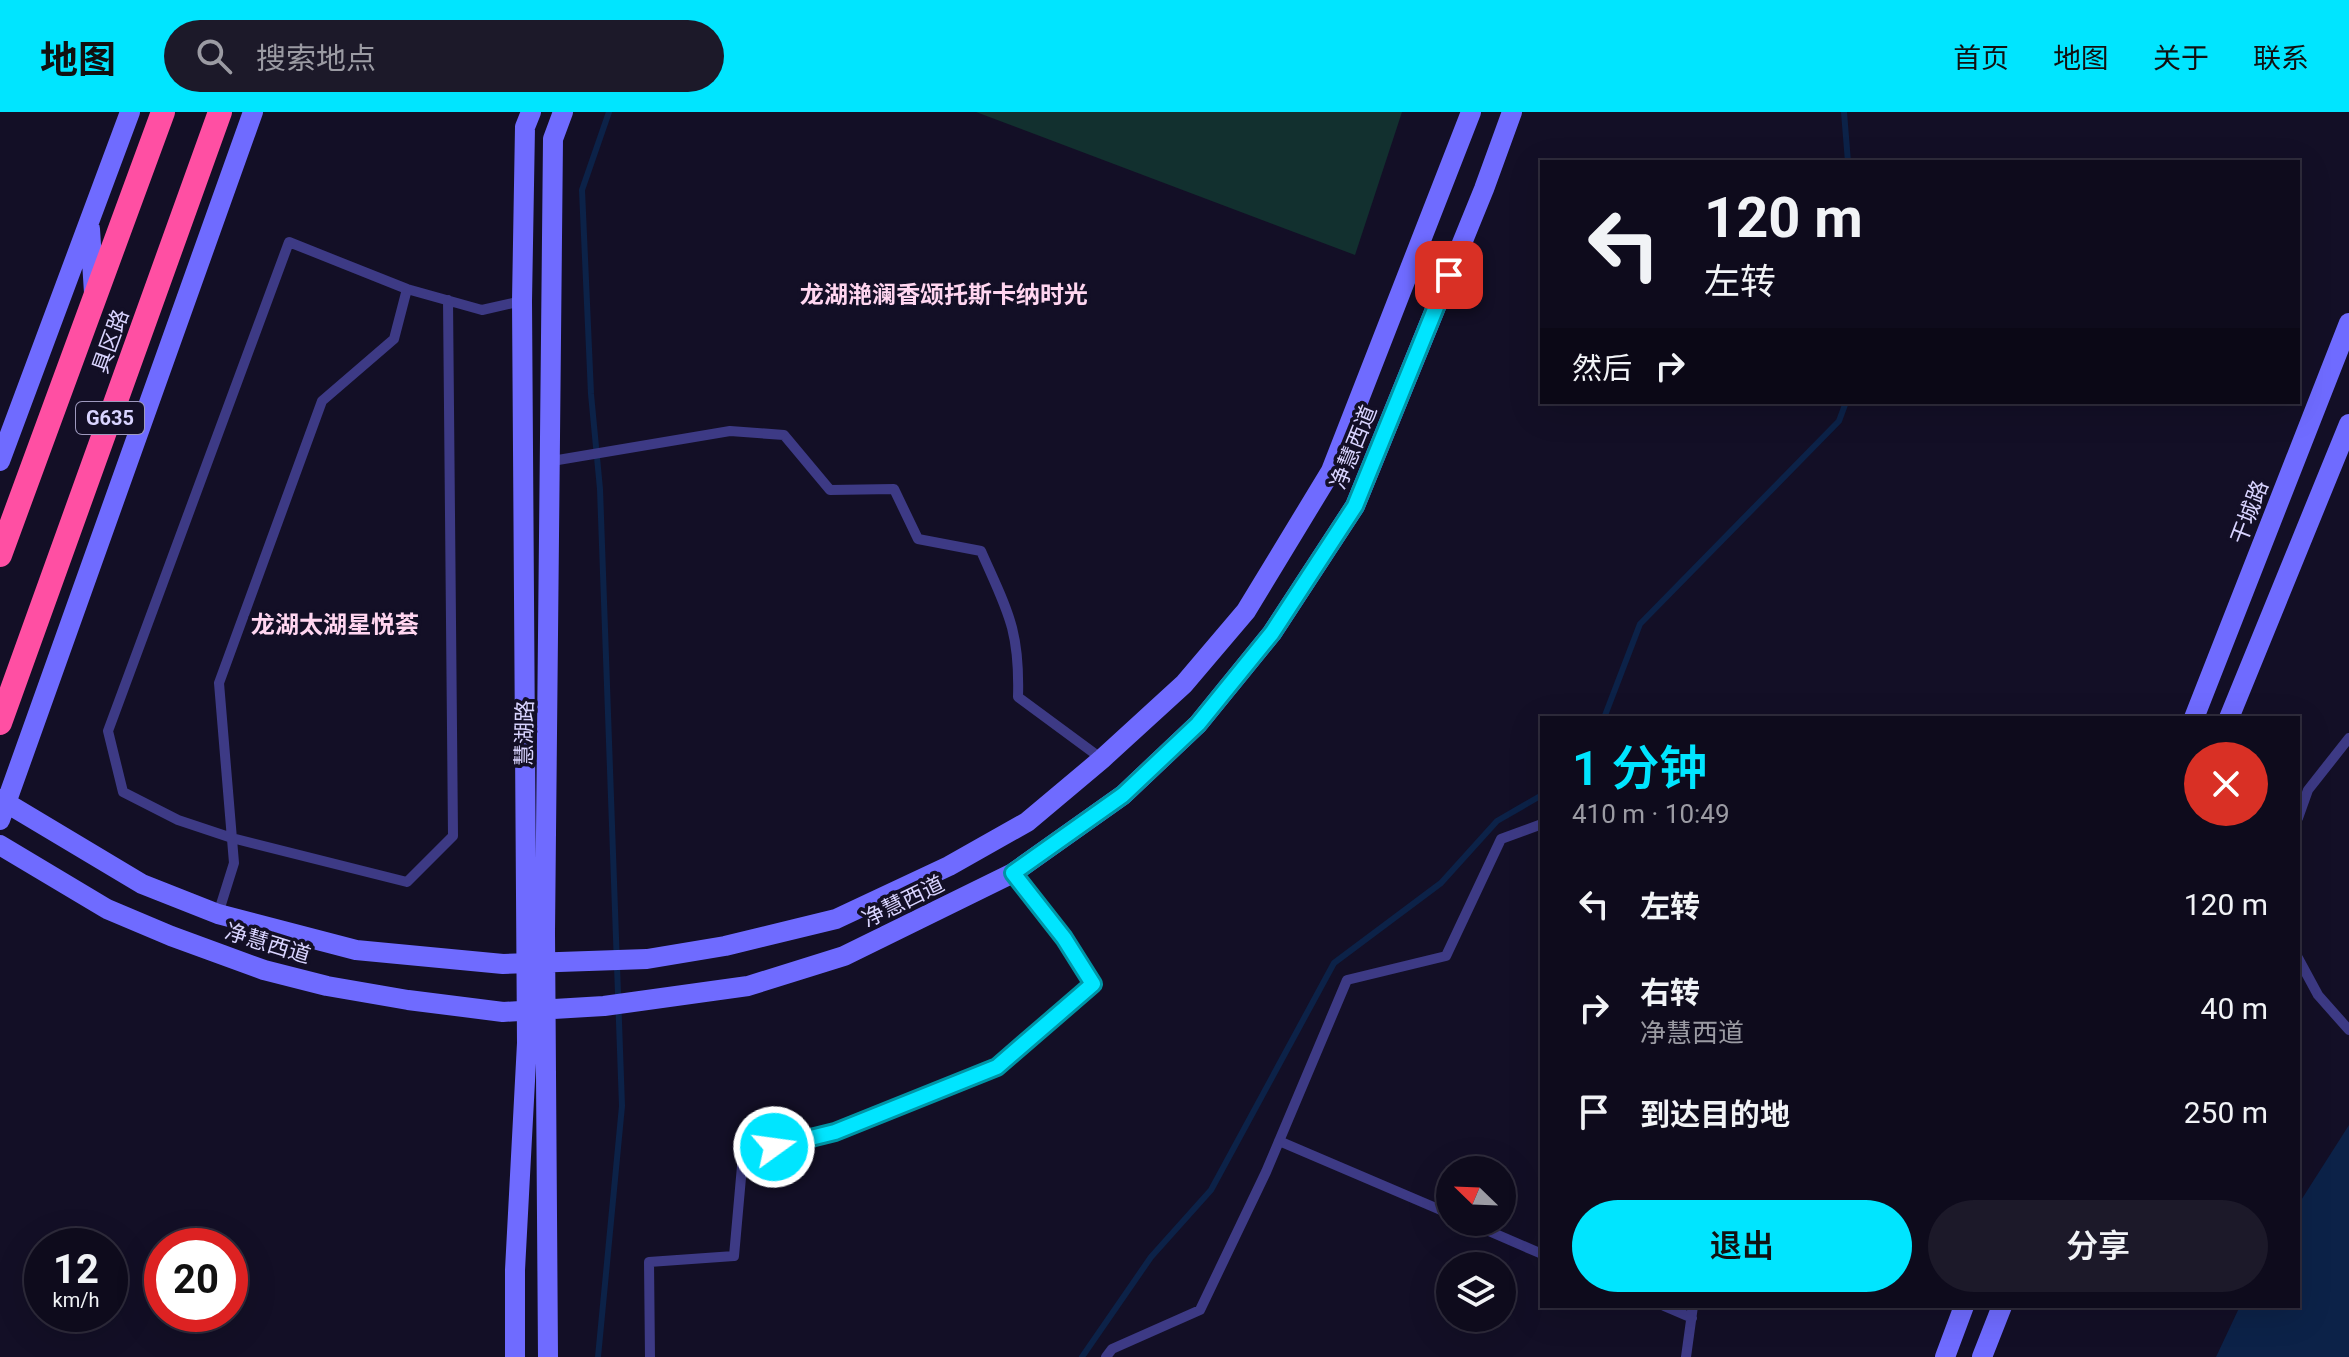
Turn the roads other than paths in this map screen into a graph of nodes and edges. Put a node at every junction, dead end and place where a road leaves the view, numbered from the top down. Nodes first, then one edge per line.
1 (130, 112) edge
2 (163, 112) edge
3 (220, 112) edge
4 (253, 112) edge
5 (531, 112) edge
6 (563, 112) edge
7 (1471, 112) edge
8 (1512, 112) edge
9 (89, 221) junction
10 (407, 289) junction
11 (95, 295) junction
12 (448, 300) junction
13 (522, 301) junction
14 (2349, 323) edge
15 (2349, 424) edge
16 (0, 461) edge
17 (552, 461) junction
18 (0, 555) edge
19 (2195, 716) edge
20 (2230, 716) edge
21 (0, 723) edge
22 (2349, 738) edge
23 (1102, 759) junction
24 (2, 807) edge
25 (2300, 812) edge
26 (1540, 825) edge
27 (232, 838) junction
28 (0, 845) edge
29 (1013, 873) junction
30 (218, 914) junction
31 (2300, 962) edge
32 (546, 963) junction
33 (525, 964) junction
34 (547, 1008) junction
35 (526, 1011) junction
36 (2349, 1030) edge
37 (1279, 1141) junction
38 (1436, 1208) edge
39 (1500, 1236) edge
40 (1540, 1253) edge
41 (1669, 1308) edge
42 (1693, 1308) edge
43 (1963, 1308) edge
44 (2001, 1308) edge
45 (1692, 1318) junction
46 (515, 1357) edge
47 (548, 1357) edge
48 (650, 1357) edge
49 (1106, 1357) edge
50 (1686, 1357) edge
51 (1945, 1357) edge
52 (1982, 1357) edge

1 - 9 street
2 - 11 highway, 具区路 / G635
3 - 21 highway, 具区路 / G635
4 - 24 street
5 - 13 street, 慧湖路
6 - 17 street, 慧湖路
7 - 23 street, 净慧西道
8 - 29 street, 净慧西道
9 - 11 street
9 - 16 street
10 - 12 lane
10 - 27 lane
10 - 27 lane
11 - 18 highway, 具区路 / G635
12 - 13 lane
12 - 27 lane
13 - 33 street, 慧湖路
14 - 19 street, 干城路
15 - 20 street
17 - 23 lane
17 - 32 street, 慧湖路
22 - 25 lane
23 - 32 street, 净慧西道
24 - 30 street, 净慧西道
26 - 37 lane
27 - 30 lane
28 - 35 street, 净慧西道
29 - 34 street, 净慧西道
29 - 48 lane
30 - 33 street, 净慧西道
31 - 36 lane
32 - 33 street, 净慧西道
32 - 34 street, 慧湖路
33 - 35 street, 慧湖路
34 - 35 street, 净慧西道
34 - 47 street, 慧湖路
35 - 46 street, 慧湖路
37 - 38 lane
37 - 49 lane
39 - 40 lane
41 - 45 lane
42 - 45 lane
43 - 51 street
44 - 52 street
45 - 50 lane

